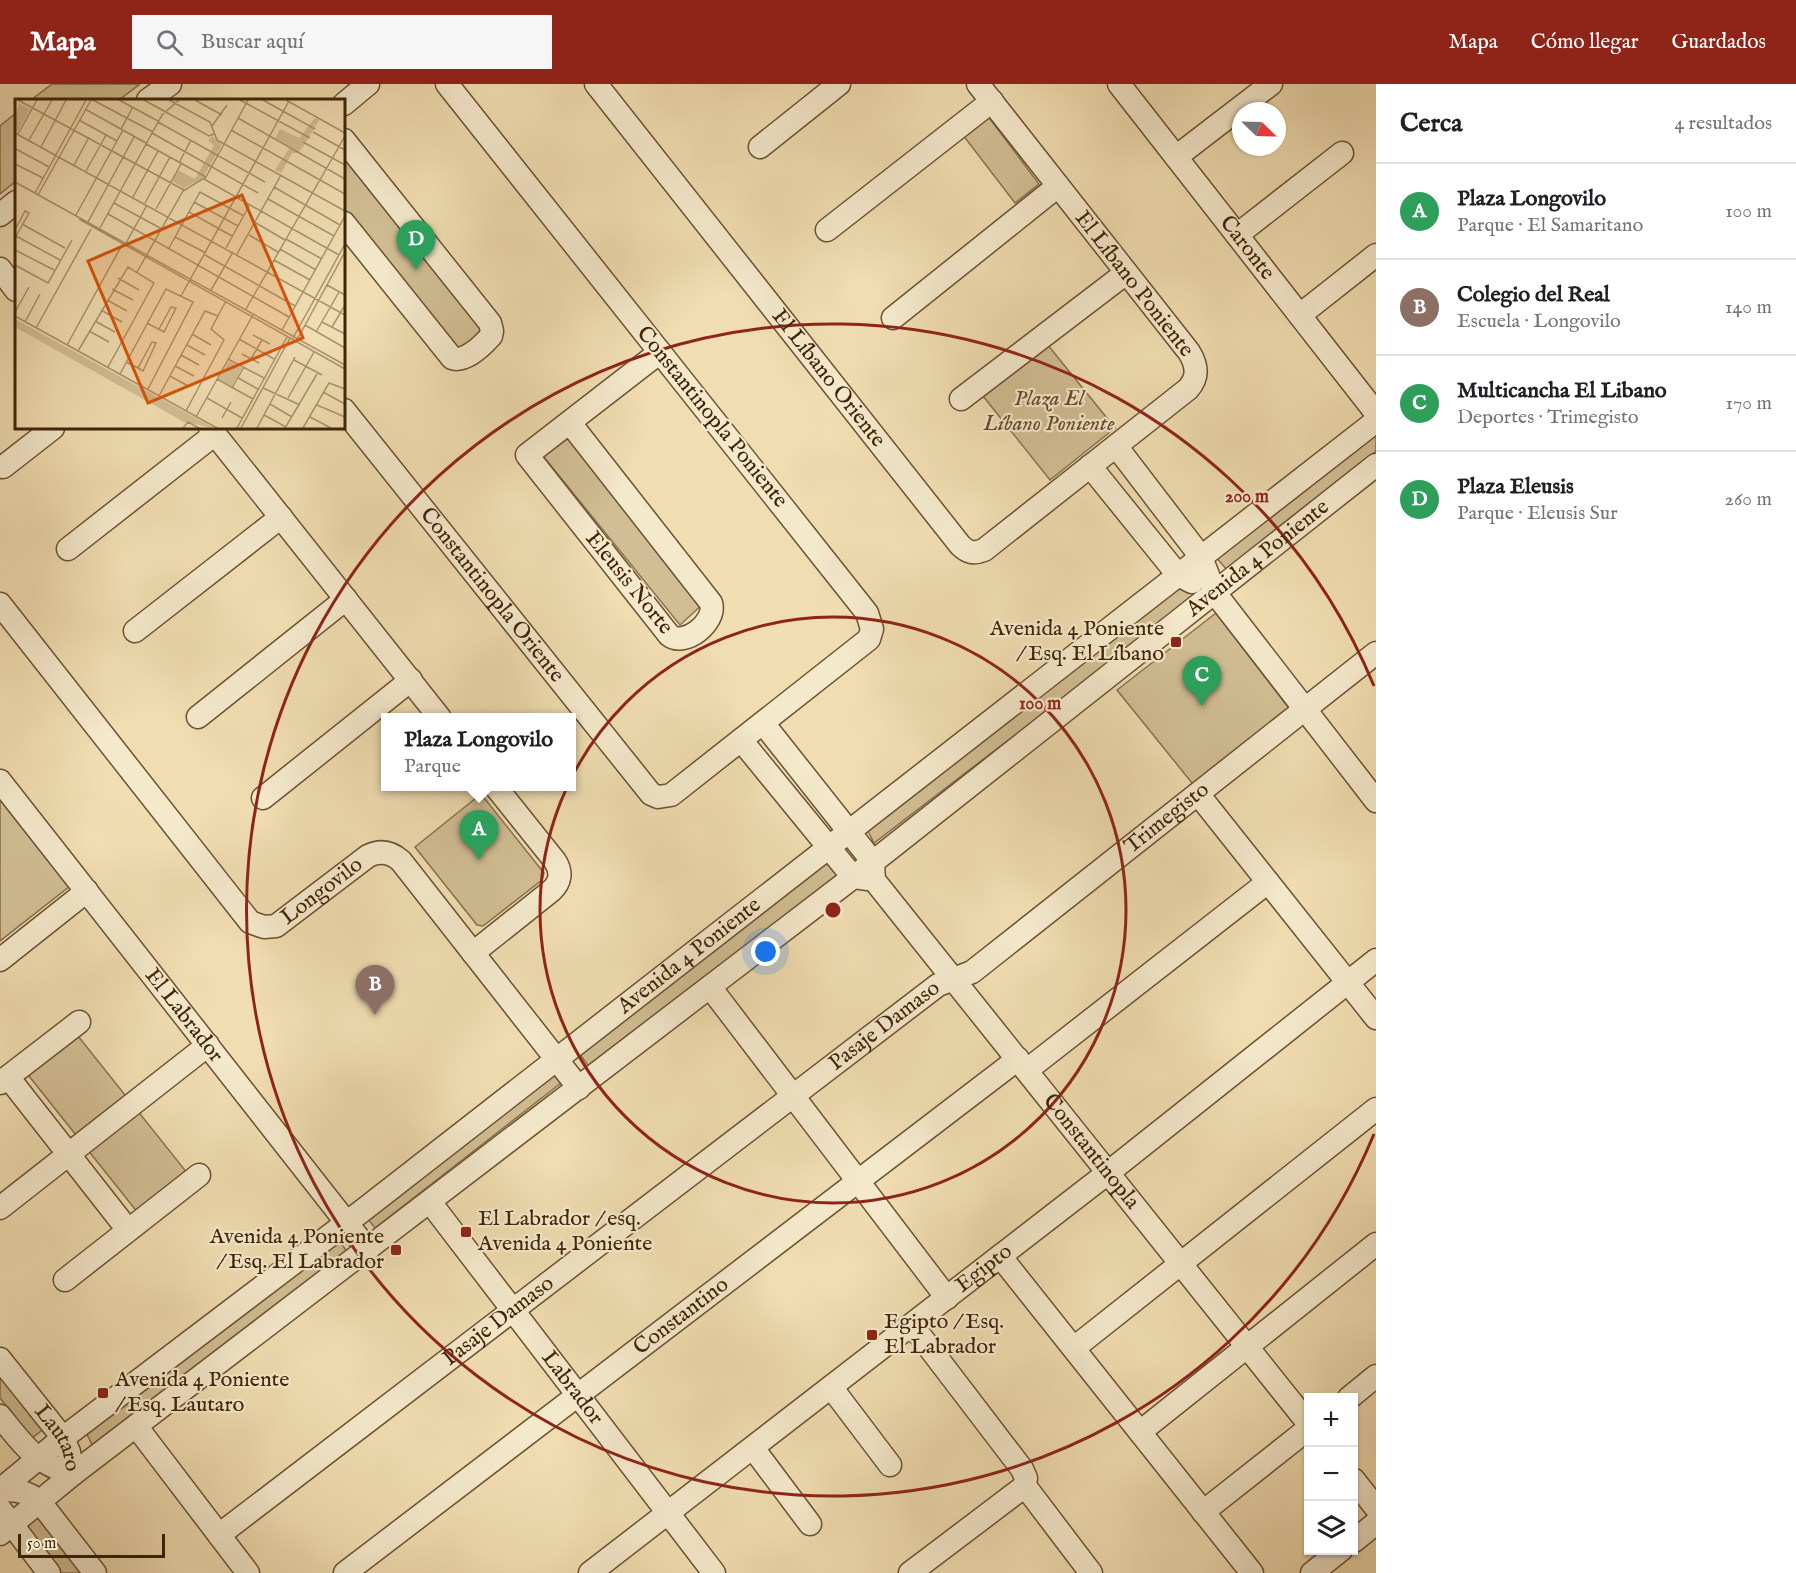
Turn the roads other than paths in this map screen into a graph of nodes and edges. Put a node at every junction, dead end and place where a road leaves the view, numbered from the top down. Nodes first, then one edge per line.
1 (170, 84) edge
2 (368, 84) edge
3 (447, 84) edge
4 (596, 84) edge
5 (839, 84) edge
6 (1119, 84) edge
7 (1271, 84) edge
8 (985, 93) edge
9 (149, 99) edge
10 (345, 103) edge
11 (345, 141) edge
12 (760, 147) dead end
13 (1342, 153) dead end
14 (1176, 158) junction
15 (1058, 186) junction
16 (15, 203) edge
17 (0, 215) edge
18 (345, 225) edge
19 (827, 230) dead end
20 (1237, 235) junction
21 (1376, 255) edge
22 (0, 269) edge
23 (1126, 273) junction
24 (15, 289) edge
25 (1300, 315) junction
26 (893, 318) dead end
27 (660, 352) junction
28 (961, 399) dead end
29 (345, 411) edge
30 (1376, 413) edge
31 (1376, 421) edge
32 (570, 423) junction
33 (52, 429) edge
34 (212, 431) edge
35 (1116, 446) junction
36 (1376, 465) edge
37 (1090, 466) junction
38 (3, 468) dead end
39 (280, 517) junction
40 (68, 549) dead end
41 (1202, 556) junction
42 (1178, 575) junction
43 (1215, 593) junction
44 (346, 600) junction
45 (0, 604) edge
46 (135, 631) dead end
47 (1376, 653) edge
48 (411, 680) junction
49 (1305, 709) junction
50 (437, 713) edge
51 (198, 717) dead end
52 (753, 731) junction
53 (0, 781) edge
54 (499, 791) edge
55 (1198, 794) junction
56 (263, 798) dead end
57 (1376, 801) edge
58 (850, 831) junction
59 (828, 848) junction
60 (866, 873) junction
61 (1268, 882) junction
62 (87, 891) junction
63 (473, 953) junction
64 (0, 960) edge
65 (1376, 960) edge
66 (954, 979) junction
67 (1348, 982) junction
68 (710, 987) junction
69 (1376, 1018) edge
70 (79, 1022) dead end
71 (208, 1045) junction
72 (556, 1060) junction
73 (1022, 1064) junction
74 (4, 1080) edge
75 (579, 1088) junction
76 (794, 1096) junction
77 (1376, 1109) edge
78 (69, 1154) junction
79 (1109, 1172) junction
80 (199, 1174) dead end
81 (858, 1181) junction
82 (430, 1202) junction
83 (0, 1208) edge
84 (347, 1223) junction
85 (128, 1230) junction
86 (1376, 1244) edge
87 (368, 1250) junction
88 (1000, 1256) junction
89 (1181, 1263) junction
90 (65, 1280) dead end
91 (947, 1298) junction
92 (513, 1311) junction
93 (912, 1325) junction
94 (1247, 1346) junction
95 (1074, 1348) junction
96 (0, 1359) edge
97 (1376, 1376) edge
98 (831, 1388) junction
99 (1355, 1393) edge
100 (578, 1395) junction
101 (0, 1416) edge
102 (1304, 1419) edge
103 (136, 1426) junction
104 (1140, 1432) junction
105 (1304, 1432) edge
106 (63, 1438) junction
107 (753, 1448) junction
108 (38, 1459) junction
109 (890, 1465) dead end
110 (73, 1474) junction
111 (1024, 1486) junction
112 (1358, 1486) edge
113 (0, 1490) edge
114 (40, 1502) junction
115 (1376, 1508) edge
116 (1203, 1512) junction
117 (669, 1513) junction
118 (4, 1523) edge
119 (1376, 1523) edge
120 (810, 1524) dead end
121 (219, 1535) junction
122 (1358, 1537) edge
123 (1336, 1555) edge
124 (49, 1573) edge
125 (95, 1573) edge
126 (248, 1573) edge
127 (345, 1573) edge
128 (590, 1573) edge
129 (714, 1573) edge
130 (910, 1573) edge
131 (1091, 1573) edge
132 (1252, 1573) edge
133 (1312, 1573) edge

1 - 9 street
2 - 10 street
3 - 27 street, Constantinopla Poniente
4 - 37 street, El Líbano Oriente
5 - 12 street
6 - 14 street, Caronte
7 - 14 street
8 - 15 street, El Líbano Poniente
8 - 19 street
11 - 18 street
13 - 20 street
14 - 20 street, Caronte
15 - 23 street, El Líbano Poniente
15 - 26 street
16 - 17 street
20 - 25 street, Caronte
21 - 25 street
22 - 24 street
23 - 28 street
23 - 35 street, El Líbano Poniente
25 - 30 street, Caronte
27 - 32 street, Eleusis Norte
27 - 52 street, Constantinopla Poniente
29 - 52 street, Constantinopla Oriente
31 - 41 street, Avenida 4 Poniente
32 - 32 street, Eleusis Norte
33 - 38 street
34 - 39 street
34 - 40 street
35 - 37 street, El Líbano Poniente
35 - 41 street
36 - 43 street, Avenida 4 Poniente
37 - 42 street
39 - 44 street
39 - 46 street
41 - 42 street, Avenida 4 Poniente
41 - 43 street
42 - 43 street
42 - 58 street, Avenida 4 Poniente
43 - 49 street
43 - 60 street, Avenida 4 Poniente
44 - 48 street
44 - 51 street
45 - 63 street, Longovilo
47 - 49 street, Trimegisto
48 - 50 street
48 - 56 street
49 - 55 street, Trimegisto
49 - 57 street
52 - 58 street, Constantinopla
52 - 59 street, Constantinopla
53 - 62 street, El Labrador
54 - 63 street
55 - 61 street
55 - 66 street, Trimegisto
58 - 59 street, Avenida 4 Poniente
58 - 60 street, Constantinopla
59 - 60 street, Constantinopla
59 - 72 street, Avenida 4 Poniente
60 - 66 street, Constantinopla
60 - 68 street, Avenida 4 Poniente
61 - 67 street
61 - 73 street, Constantino
62 - 64 street
62 - 71 street, El Labrador
63 - 72 street, Longovilo
65 - 67 street, Egipto
66 - 73 street, Constantinopla
66 - 76 street, Pasaje Damaso
67 - 69 street
67 - 79 street, Egipto
68 - 75 street, Avenida 4 Poniente
68 - 76 street
70 - 74 street
71 - 78 street
71 - 84 street, El Labrador
72 - 75 street, Longovilo
72 - 84 street, Avenida 4 Poniente
73 - 79 street, Constantinopla
73 - 81 street, Constantino
74 - 78 street
75 - 82 street, Avenida 4 Poniente
76 - 81 street
76 - 92 street, Pasaje Damaso
77 - 89 street
78 - 83 street
78 - 85 street
79 - 88 street, Egipto
79 - 89 street, Constantinopla
80 - 85 street
81 - 91 street
81 - 100 street, Constantino
82 - 87 street, Avenida 4 Poniente
82 - 92 street, Labrador
84 - 87 street, El Labrador
84 - 106 street, Avenida 4 Poniente
85 - 90 street
86 - 94 street
87 - 103 street, Avenida 4 Poniente
88 - 91 street, Egipto
88 - 95 street
89 - 94 street, Constantinopla
89 - 95 street
91 - 93 street, Egipto
92 - 100 street, Labrador
92 - 121 street, Pasaje Damaso
93 - 98 street, Egipto
93 - 111 street
94 - 102 street, Constantinopla
94 - 104 street
95 - 104 street
96 - 106 street, Lautaro
97 - 99 street
98 - 107 street, Egipto
98 - 109 street
100 - 117 street, Labrador
100 - 127 street, Constantino
101 - 108 street, Lautaro
103 - 110 street, Avenida 4 Poniente
103 - 121 street
104 - 116 street
105 - 116 street
106 - 108 street, Avenida 4 Poniente
106 - 110 street, Lautaro
107 - 117 street, Egipto
107 - 120 street
108 - 110 street, Lautaro
108 - 113 street, Avenida 4 Poniente
110 - 114 street, Avenida 4 Poniente
111 - 130 street
111 - 131 street
112 - 115 street
113 - 114 street
114 - 118 street, Avenida 4 Poniente
114 - 125 street
116 - 132 street
117 - 128 street, Egipto
117 - 129 street, Labrador
118 - 124 street
119 - 122 street
121 - 126 street
123 - 133 street

